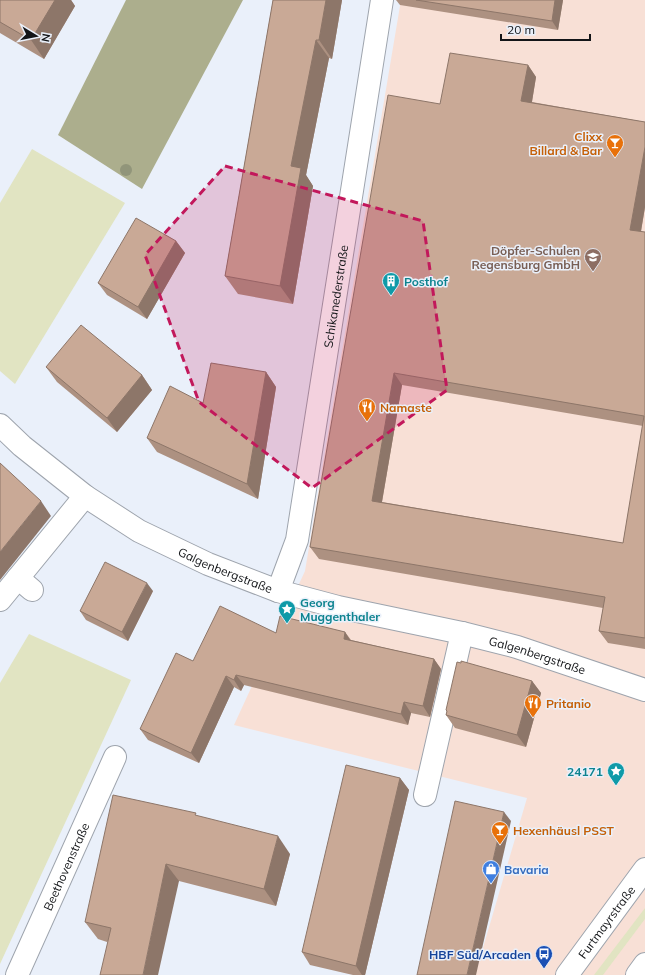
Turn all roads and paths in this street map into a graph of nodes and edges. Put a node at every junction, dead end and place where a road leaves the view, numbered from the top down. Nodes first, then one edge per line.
1 (382, 0) edge
2 (0, 425) edge
3 (85, 496) junction
4 (278, 591) junction
5 (0, 600) edge
6 (462, 633) junction
7 (645, 690) edge
8 (115, 757) dead end
9 (425, 795) dead end
10 (645, 869) edge
11 (645, 964) edge
12 (17, 975) edge
13 (567, 975) edge
14 (636, 975) edge

1 - 4 street, Schikanederstraße
2 - 3 street, Galgenbergstraße
3 - 4 street, Galgenbergstraße
3 - 5 street
4 - 6 street, Galgenbergstraße
6 - 7 street, Galgenbergstraße
6 - 9 street
8 - 12 street, Beethovenstraße
10 - 13 street, Furtmayrstraße
11 - 14 street

